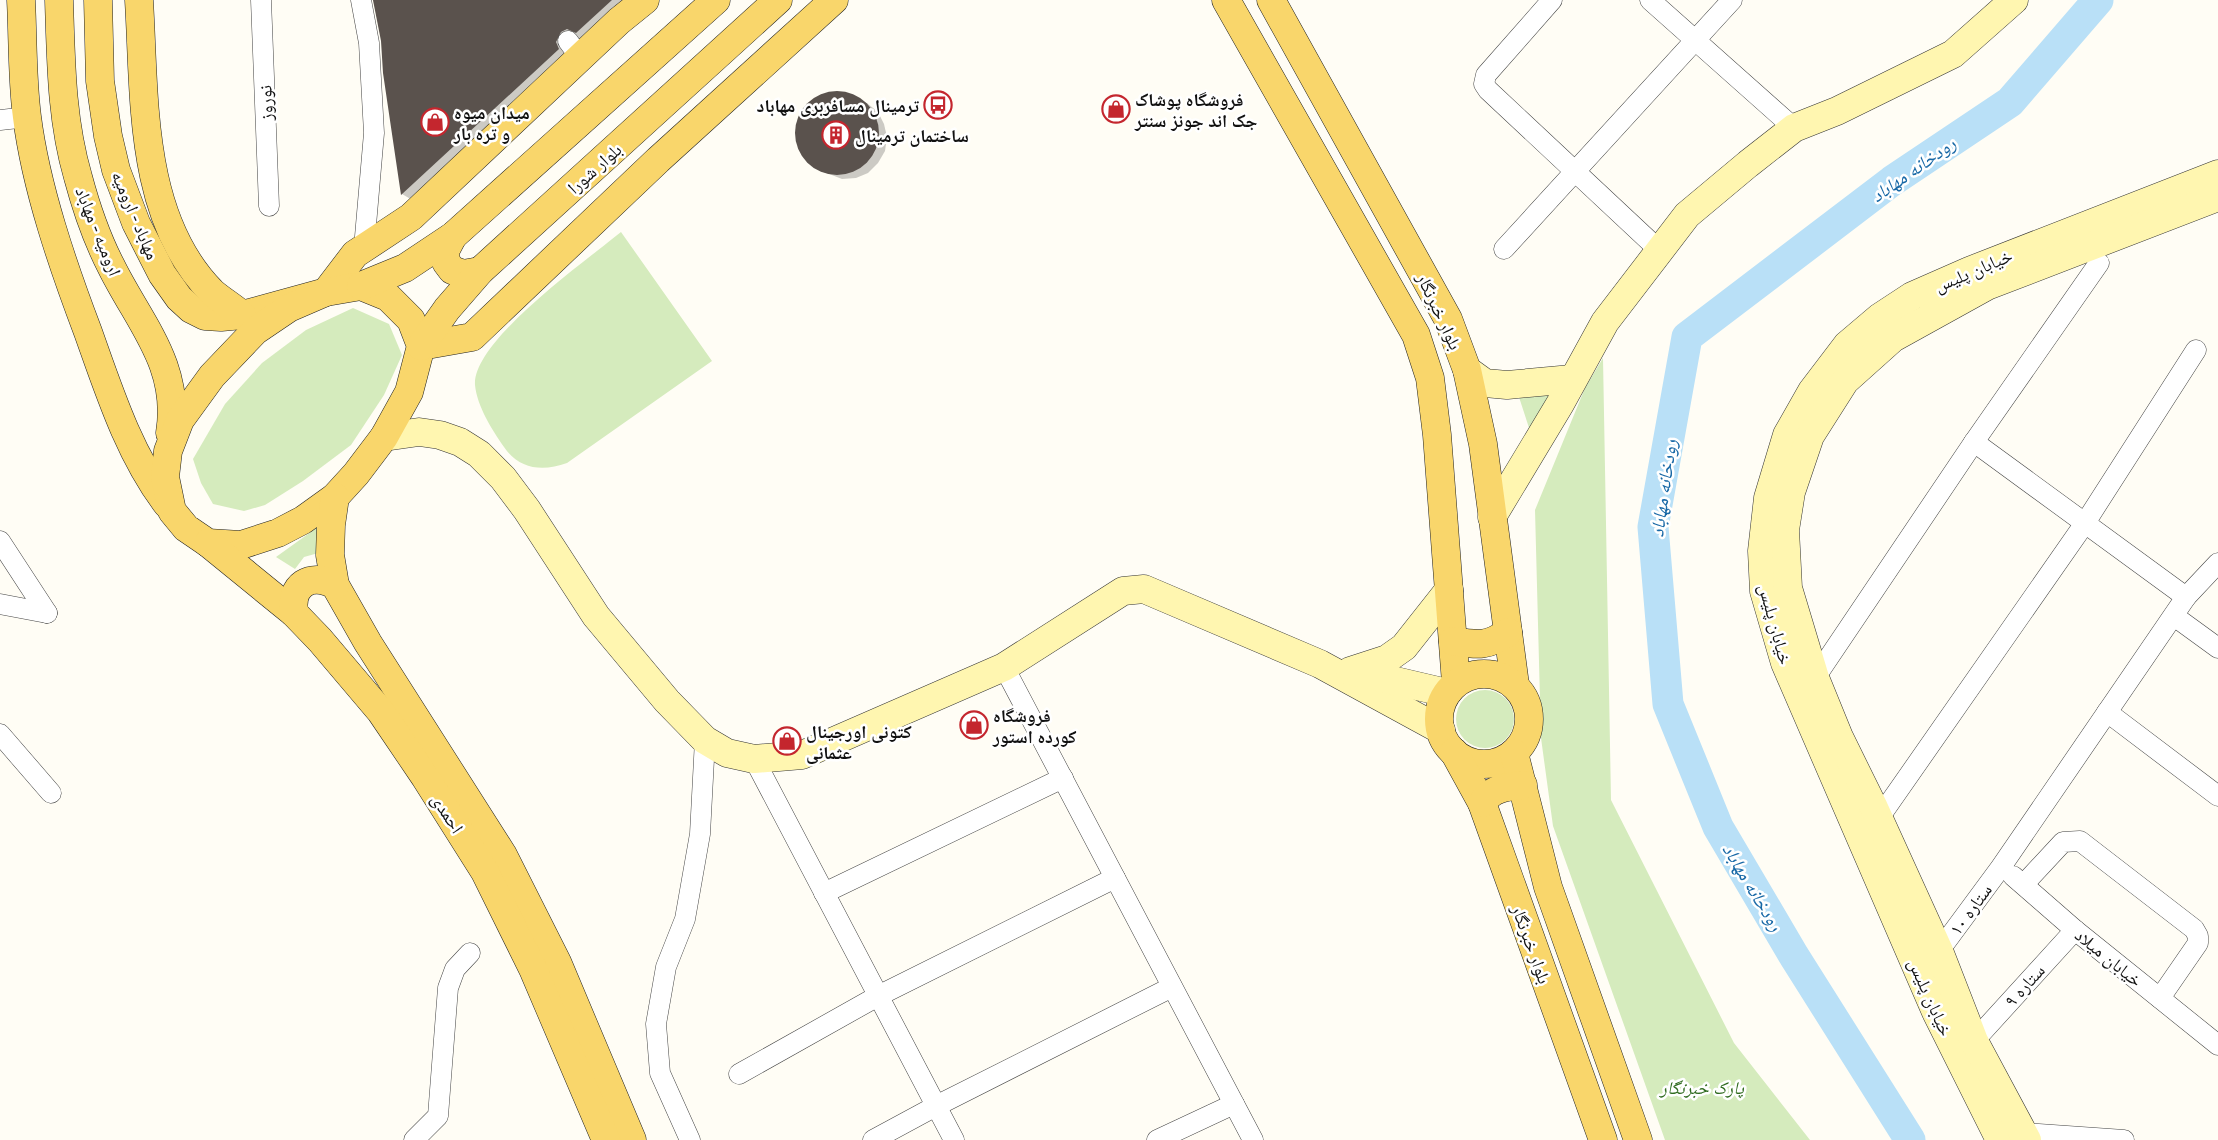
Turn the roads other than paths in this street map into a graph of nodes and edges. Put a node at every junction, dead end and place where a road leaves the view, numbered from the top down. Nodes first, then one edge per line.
1 (21, 0) edge
2 (60, 0) edge
3 (98, 0) edge
4 (114, 0) edge
5 (139, 0) edge
6 (261, 0) edge
7 (361, 0) edge
8 (645, 0) edge
9 (716, 0) edge
10 (778, 0) edge
11 (834, 0) edge
12 (1226, 0) edge
13 (1271, 0) edge
14 (1552, 0) edge
15 (1650, 0) edge
16 (1732, 0) edge
17 (2014, 0) edge
18 (1695, 40) junction
19 (99, 55) junction
20 (27, 117) junction
21 (0, 120) edge
22 (1794, 128) junction
23 (658, 160) junction
24 (1575, 171) junction
25 (2218, 174) edge
26 (2218, 197) edge
27 (554, 205) junction
28 (269, 206) dead end
29 (453, 236) junction
30 (364, 248) junction
31 (1504, 249) dead end
32 (1659, 250) junction
33 (2099, 263) dead end
34 (480, 271) junction
35 (361, 286) junction
36 (326, 292) junction
37 (242, 315) junction
38 (421, 346) junction
39 (2196, 350) dead end
40 (1467, 370) junction
41 (1572, 379) junction
42 (384, 437) junction
43 (1974, 442) junction
44 (168, 451) junction
45 (335, 497) junction
46 (172, 511) junction
47 (1492, 517) junction
48 (2085, 523) junction
49 (0, 541) edge
50 (208, 543) junction
51 (2218, 563) edge
52 (335, 585) junction
53 (1776, 589) junction
54 (1449, 590) junction
55 (2186, 597) junction
56 (0, 604) edge
57 (294, 613) junction
58 (2174, 616) junction
59 (1508, 632) junction
60 (1453, 641) junction
61 (2218, 648) edge
62 (1320, 664) junction
63 (1004, 667) junction
64 (1350, 671) junction
65 (1815, 678) junction
66 (1515, 685) junction
67 (1452, 688) junction
68 (2107, 712) junction
69 (0, 734) edge
70 (705, 740) junction
71 (1447, 741) junction
72 (1514, 753) junction
73 (754, 759) junction
74 (1063, 778) junction
75 (1522, 786) junction
76 (51, 794) dead end
77 (2218, 796) edge
78 (1482, 803) junction
79 (1879, 818) junction
80 (2001, 867) junction
81 (1115, 878) junction
82 (2024, 884) junction
83 (824, 893) junction
84 (2075, 930) junction
85 (1938, 952) junction
86 (470, 953) dead end
87 (1172, 987) junction
88 (878, 996) junction
89 (2160, 998) junction
90 (1974, 1041) junction
91 (2218, 1045) edge
92 (739, 1074) dead end
93 (1234, 1104) junction
94 (936, 1106) junction
95 (2017, 1138) edge
96 (414, 1140) edge
97 (606, 1140) edge
98 (632, 1140) edge
99 (690, 1140) edge
100 (873, 1140) edge
101 (954, 1140) edge
102 (1157, 1140) edge
103 (1253, 1140) edge
104 (1603, 1140) edge
105 (1638, 1140) edge
106 (2124, 1140) edge

1 - 20 main road, احمدی
2 - 44 main road, ارومیه - مهاباد
3 - 19 main road, مهاباد - ارومیه
4 - 19 main road
5 - 37 main road
6 - 28 street, نوروز
7 - 30 street
8 - 30 main road
9 - 29 main road
10 - 27 main road, بلوار شورا
11 - 23 main road
12 - 54 main road, بلوار خبرنگار
13 - 40 main road, بلوار خبرنگار
14 - 24 street
15 - 18 street
16 - 18 street
17 - 22 street
18 - 22 street
18 - 24 street
19 - 37 main road, مهاباد - ارومیه
20 - 21 street
20 - 46 main road, احمدی
22 - 32 street
23 - 27 main road
23 - 38 main road
24 - 31 street
24 - 32 street
25 - 53 street, خیابان پلیس
26 - 53 street, خیابان پلیس
27 - 34 main road, بلوار شورا
29 - 34 main road
29 - 35 main road
30 - 36 main road
32 - 41 street
33 - 43 street
34 - 38 main road, بلوار شورا
35 - 36 main road
35 - 38 main road
36 - 37 main road, مهاباد - ارومیه
36 - 44 main road
38 - 42 main road
39 - 48 street
40 - 41 street
40 - 47 main road, بلوار خبرنگار
41 - 47 street
42 - 45 main road
42 - 70 street
43 - 48 street
43 - 65 street
44 - 46 main road
45 - 50 main road
45 - 52 main road, احمدی
46 - 50 main road, احمدی
47 - 59 main road, بلوار خبرنگار
48 - 55 street
48 - 79 street
49 - 56 street
50 - 57 main road, احمدی
51 - 55 street, ستاره ۱۰
52 - 57 main road
52 - 98 main road, احمدی
53 - 65 street, خیابان پلیس
53 - 95 street, خیابان پلیس
54 - 60 main road, بلوار خبرنگار
54 - 64 street
55 - 58 street, ستاره ۱۰
57 - 97 main road, احمدی
58 - 61 street
58 - 68 street, ستاره ۱۰
59 - 60 main road
59 - 66 main road, بلوار خبرنگار
60 - 67 main road, بلوار خبرنگار
62 - 63 street
62 - 64 street
62 - 71 street
63 - 73 street
63 - 74 street
64 - 67 street
65 - 79 street, خیابان پلیس
66 - 67 main road
66 - 72 main road
67 - 71 main road
68 - 77 street
68 - 80 street, ستاره ۱۰
69 - 76 street
70 - 73 street
70 - 99 street
71 - 72 main road
71 - 78 main road, بلوار خبرنگار
72 - 75 main road, بلوار خبرنگار
73 - 83 street
74 - 81 street
74 - 83 street
75 - 78 main road
75 - 105 main road, بلوار خبرنگار
78 - 104 main road, بلوار خبرنگار
79 - 85 street, خیابان پلیس
80 - 82 street, خیابان میلاد
80 - 85 street, ستاره ۱۰
81 - 87 street
81 - 88 street
82 - 84 street, خیابان میلاد
82 - 89 street
83 - 88 street
84 - 89 street, خیابان میلاد
84 - 90 street, ستاره ۹
85 - 90 street, خیابان پلیس
86 - 96 street
87 - 93 street
87 - 94 street
88 - 92 street
88 - 94 street
89 - 91 street, خیابان میلاد
90 - 95 street, خیابان پلیس
93 - 102 street
93 - 103 street
94 - 100 street
94 - 101 street
95 - 106 street

